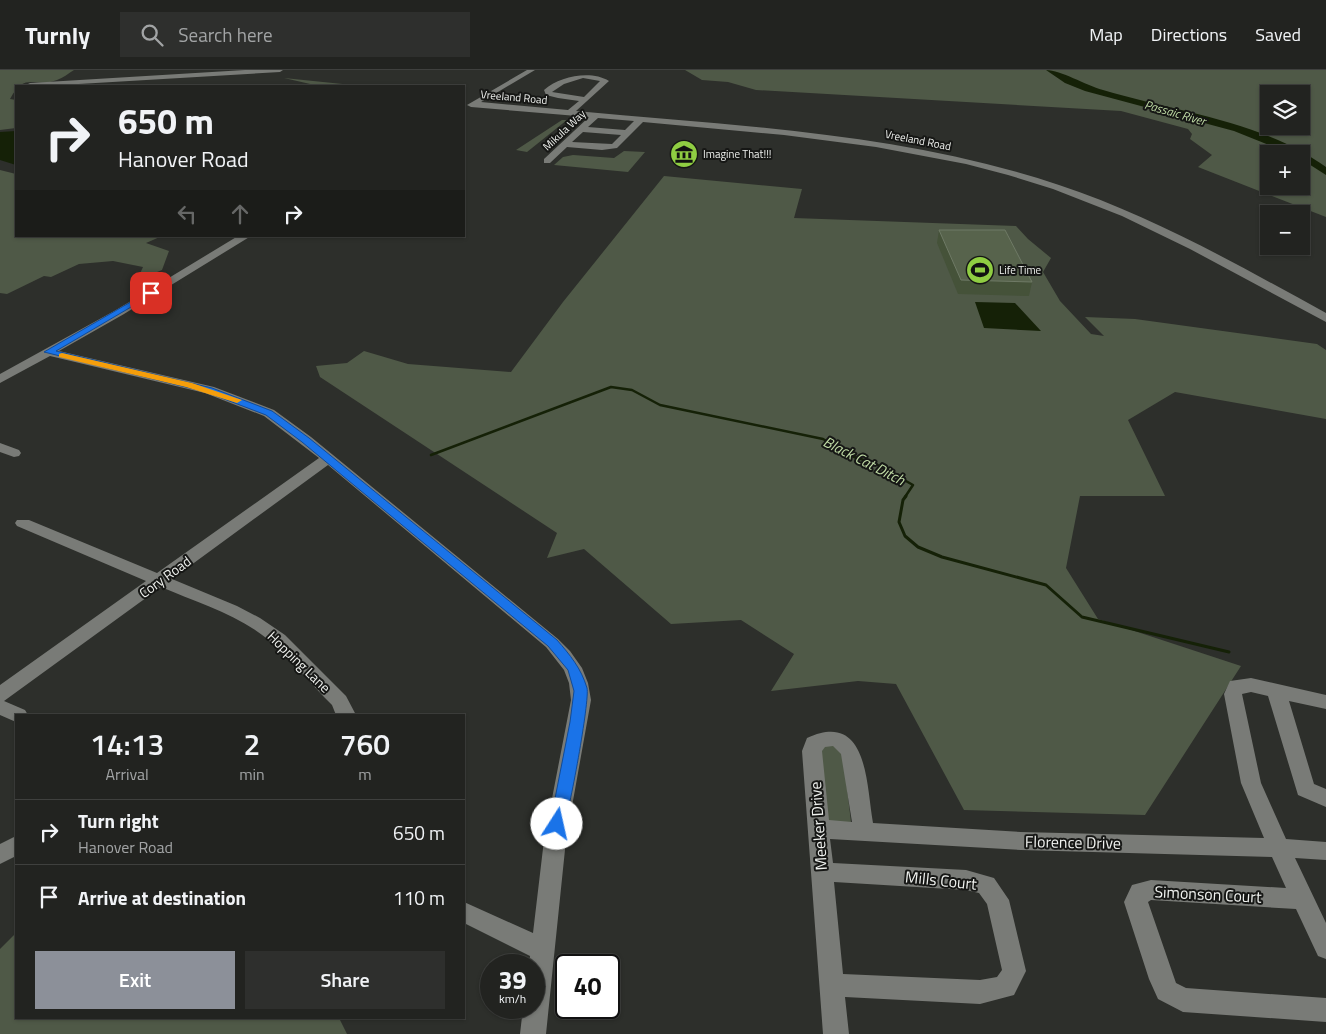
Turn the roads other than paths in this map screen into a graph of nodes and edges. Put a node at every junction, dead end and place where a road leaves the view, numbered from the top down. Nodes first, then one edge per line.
1 (280, 70) edge
2 (532, 70) edge
3 (75, 73) dead end
4 (69, 84) junction
5 (30, 85) edge
6 (586, 99) junction
7 (472, 104) junction
8 (465, 108) edge
9 (567, 113) junction
10 (596, 116) junction
11 (641, 119) junction
12 (582, 129) junction
13 (628, 133) junction
14 (566, 144) junction
15 (547, 161) dead end
16 (244, 237) edge
17 (1326, 318) edge
18 (48, 352) junction
19 (0, 379) edge
20 (0, 447) edge
21 (14, 453) dead end
22 (328, 458) junction
23 (23, 523) dead end
24 (161, 580) junction
25 (1276, 690) junction
26 (0, 695) edge
27 (1326, 702) edge
28 (0, 707) edge
29 (16, 714) edge
30 (346, 714) edge
31 (1326, 798) edge
32 (820, 829) junction
33 (864, 831) junction
34 (15, 846) edge
35 (1279, 848) junction
36 (1326, 851) edge
37 (0, 855) edge
38 (822, 872) junction
39 (1302, 898) junction
40 (465, 912) edge
41 (1326, 948) edge
42 (541, 949) junction
43 (832, 985) junction
44 (1326, 1010) edge
45 (534, 1034) edge
46 (836, 1034) edge

1 - 4 street
2 - 7 street
3 - 4 street
4 - 5 street
6 - 6 street
6 - 9 street
7 - 8 street
7 - 9 street, Vreeland Road
9 - 10 street, Vreeland Road
10 - 11 street, Vreeland Road
10 - 12 street, Mikula Way
11 - 13 street
11 - 17 street, Vreeland Road
12 - 13 street
12 - 14 street, Mikula Way
13 - 14 street
14 - 15 street, Mikula Way
16 - 18 street
18 - 19 street
18 - 22 street
20 - 21 street
22 - 24 street, Cory Road
22 - 42 street
23 - 24 street, Hopping Lane
24 - 26 street, Cory Road
24 - 30 street, Hopping Lane
25 - 27 street
25 - 31 street
25 - 35 street
28 - 29 street
32 - 33 street, Florence Drive
32 - 33 street, Meeker Drive
32 - 38 street, Meeker Drive
33 - 35 street, Florence Drive
34 - 37 street
35 - 36 street, Florence Drive
35 - 39 street
38 - 43 street, Meeker Drive
38 - 43 street, Mills Court
39 - 41 street
39 - 44 street, Simonson Court
40 - 42 street
42 - 45 street
43 - 46 street, Meeker Drive

